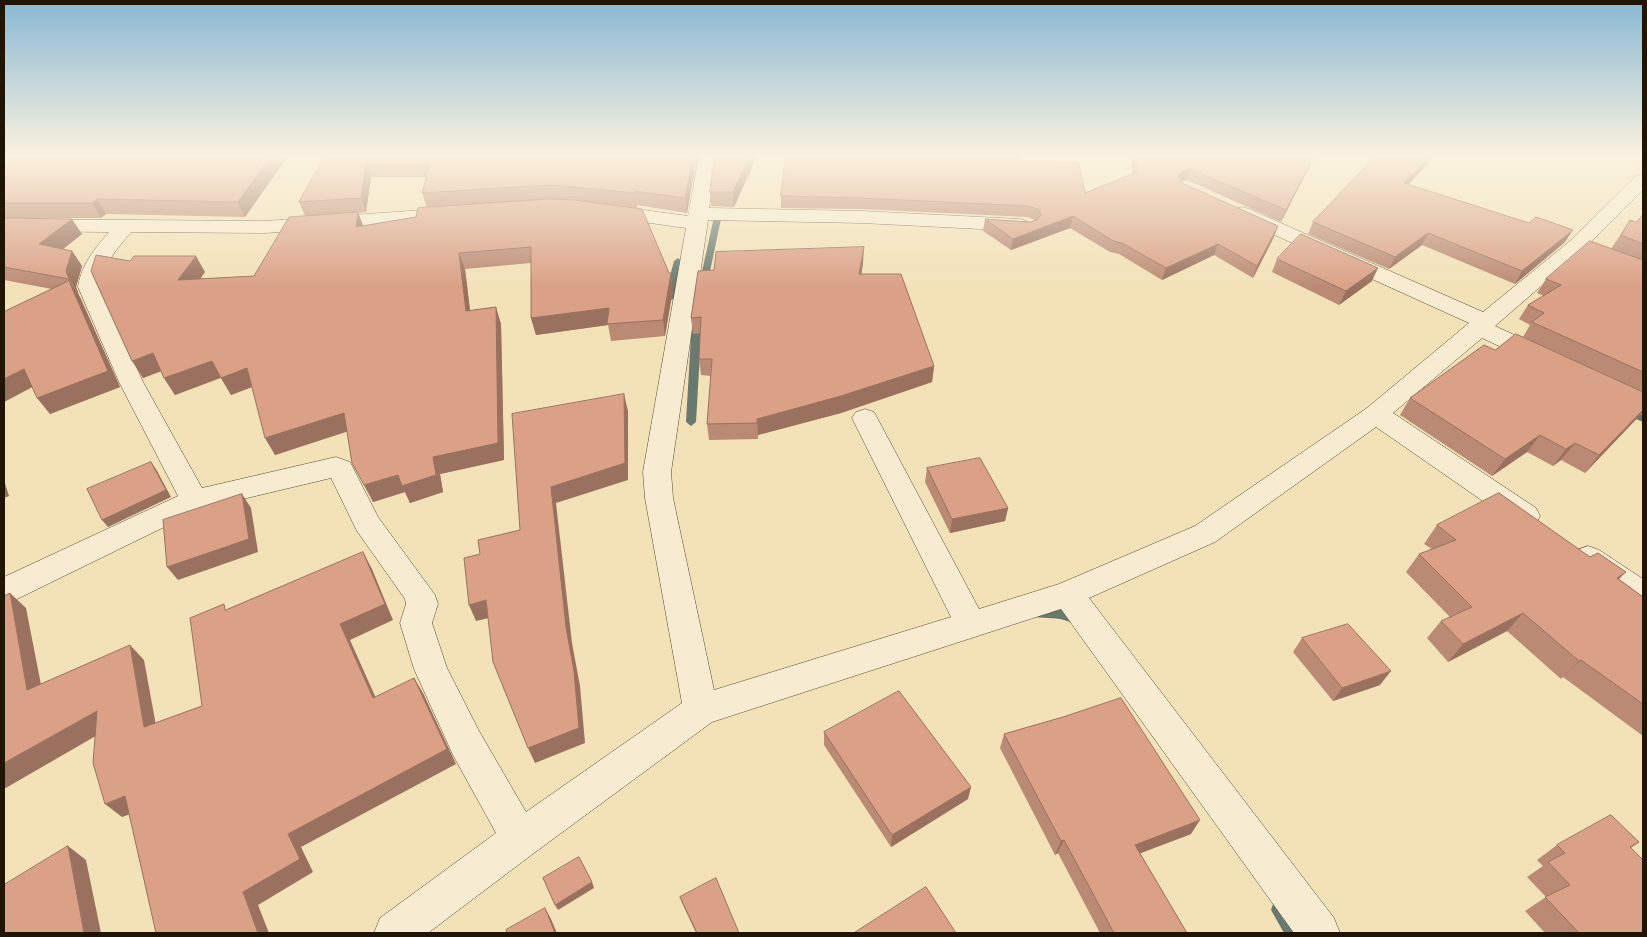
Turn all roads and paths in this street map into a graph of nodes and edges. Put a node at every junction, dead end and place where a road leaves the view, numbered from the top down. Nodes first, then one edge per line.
1 (701, 200) edge
2 (1626, 200) edge
3 (1222, 204) edge
4 (588, 209) edge
5 (470, 212) edge
6 (698, 218) junction
7 (4, 225) edge
8 (1027, 225) edge
9 (125, 226) junction
10 (1481, 324) junction
11 (1556, 364) edge
12 (1376, 414) junction
13 (865, 418) dead end
14 (194, 500) junction
15 (1546, 529) edge
16 (1570, 546) edge
17 (4, 591) edge
18 (1068, 594) junction
19 (1643, 595) edge
20 (971, 625) junction
21 (701, 710) junction
22 (520, 839) junction
23 (395, 933) edge
24 (1319, 933) edge

1 - 6 street
2 - 10 street
3 - 10 street
4 - 6 street
5 - 9 street
6 - 8 street
6 - 21 street
7 - 9 street
9 - 14 street
10 - 11 street
10 - 12 street
12 - 15 street
12 - 18 street
13 - 20 street
14 - 17 street
14 - 22 street
16 - 19 street
18 - 20 street
18 - 24 street
20 - 21 street
21 - 22 street
22 - 23 street

